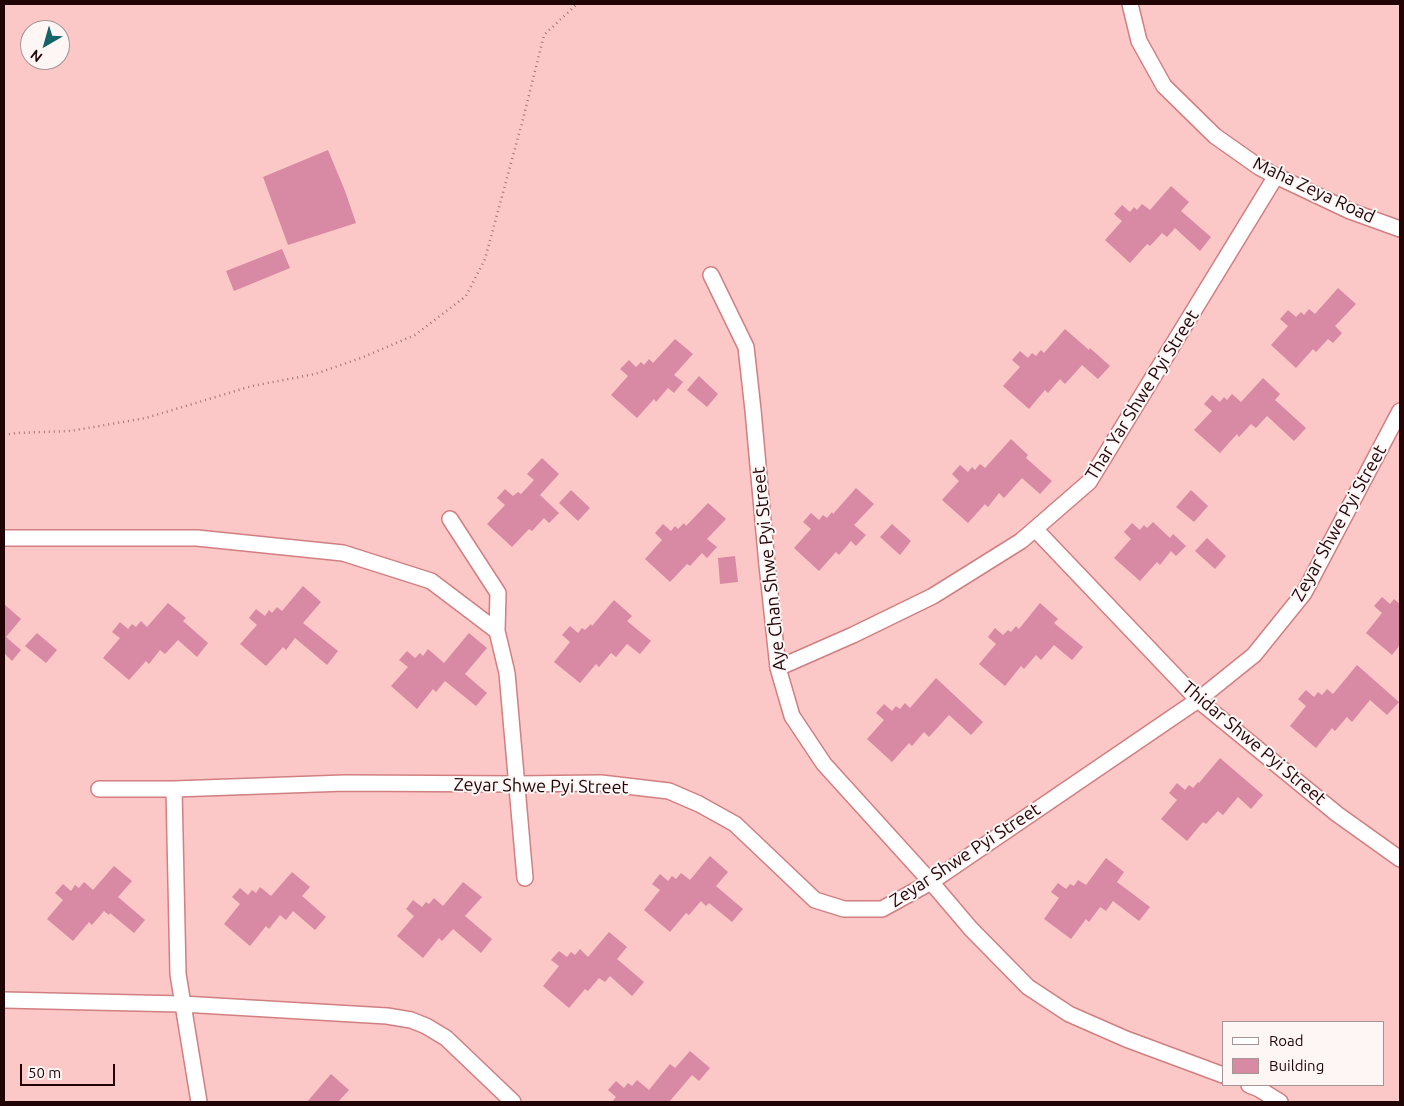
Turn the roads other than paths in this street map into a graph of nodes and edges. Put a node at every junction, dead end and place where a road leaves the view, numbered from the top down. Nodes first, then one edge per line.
1 (1130, 4) edge
2 (1276, 176) junction
3 (1400, 228) edge
4 (711, 274) dead end
5 (1400, 411) edge
6 (450, 519) dead end
7 (1035, 528) junction
8 (4, 538) edge
9 (497, 631) junction
10 (778, 668) junction
11 (1198, 700) junction
12 (517, 784) junction
13 (99, 789) dead end
14 (174, 789) junction
15 (1400, 859) edge
16 (525, 878) dead end
17 (931, 882) junction
18 (4, 1000) edge
19 (182, 1004) junction
20 (1222, 1075) edge
21 (1252, 1086) edge
22 (199, 1102) edge
23 (513, 1102) edge
24 (1280, 1102) edge

1 - 2 street, Maha Zeya Road
2 - 3 street, Maha Zeya Road
2 - 7 street, Thar Yar Shwe Pyi Street
4 - 10 street, Aye Chan Shwe Pyi Street
5 - 11 street, Zeyar Shwe Pyi Street
6 - 9 street
7 - 10 street, Thar Yar Shwe Pyi Street
7 - 11 street, Thidar Shwe Pyi Street
8 - 9 street
9 - 12 street
10 - 17 street, Aye Chan Shwe Pyi Street
11 - 15 street, Thidar Shwe Pyi Street
11 - 17 street, Zeyar Shwe Pyi Street
12 - 14 street, Zeyar Shwe Pyi Street
12 - 16 street
12 - 17 street, Zeyar Shwe Pyi Street
13 - 14 street, Zeyar Shwe Pyi Street
14 - 19 street
17 - 20 street, Aye Chan Shwe Pyi Street
18 - 19 street
19 - 22 street
19 - 23 street
21 - 24 street

